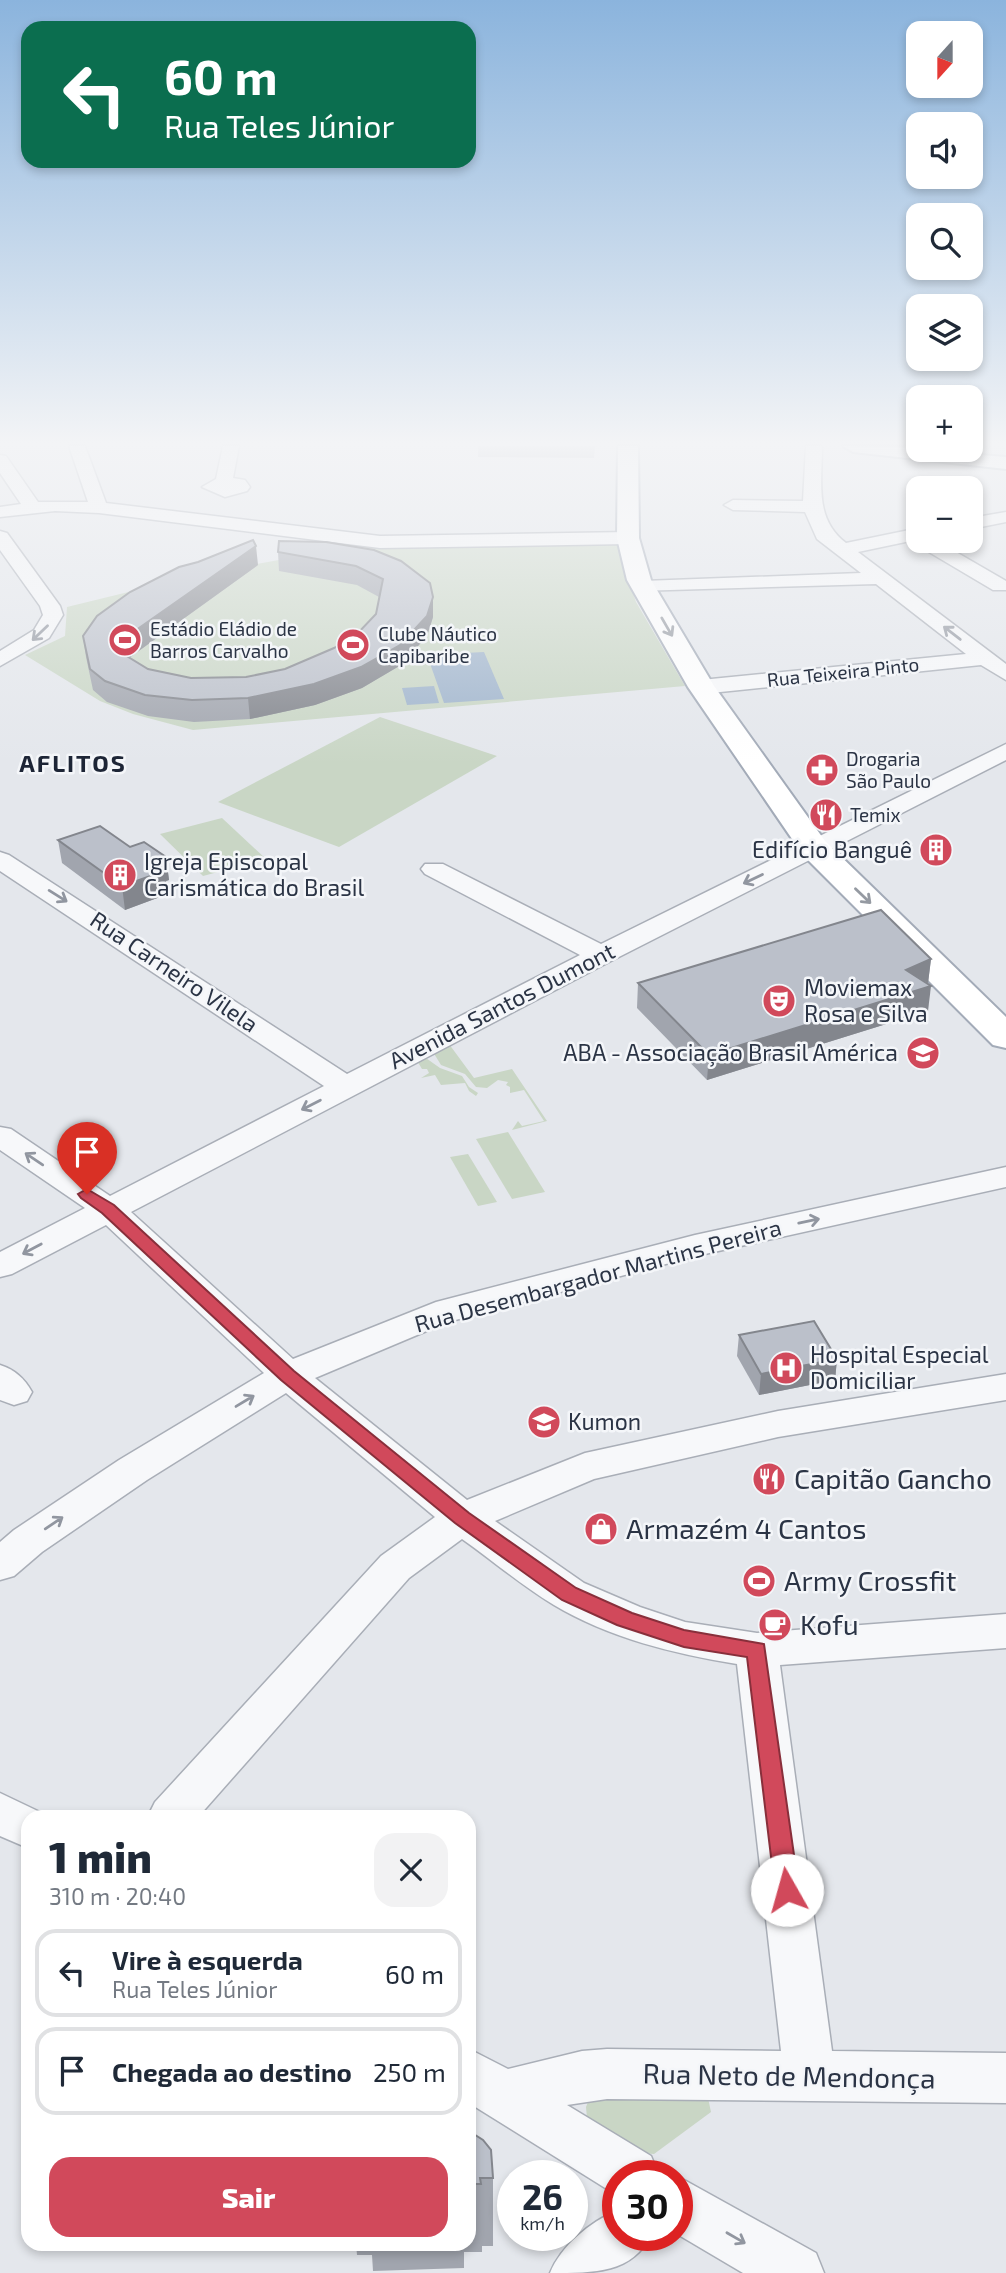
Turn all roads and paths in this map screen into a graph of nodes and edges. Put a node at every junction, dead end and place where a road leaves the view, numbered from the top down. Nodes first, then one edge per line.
1 (11, 552) edge
2 (632, 552) edge
3 (846, 552) edge
4 (945, 553) edge
5 (881, 578) junction
6 (1000, 586) dead end
7 (643, 587) junction
8 (985, 658) junction
9 (0, 660) edge
10 (1006, 674) edge
11 (701, 687) junction
12 (1006, 751) edge
13 (814, 848) junction
14 (0, 860) edge
15 (434, 869) dead end
16 (601, 954) junction
17 (1006, 1037) edge
18 (346, 1087) junction
19 (0, 1136) edge
20 (1006, 1177) edge
21 (108, 1209) junction
22 (0, 1265) edge
23 (288, 1375) junction
24 (1006, 1387) edge
25 (462, 1518) junction
26 (0, 1565) edge
27 (1006, 1631) edge
28 (757, 1650) junction
29 (175, 1810) edge
30 (0, 1813) edge
31 (21, 1824) edge
32 (810, 2077) junction
33 (1006, 2078) edge
34 (572, 2079) junction
35 (487, 2084) edge
36 (561, 2132) junction
37 (607, 2160) edge
38 (693, 2212) edge
39 (605, 2251) edge
40 (578, 2273) edge
41 (796, 2273) edge

1 -> 9 street
2 - 7 main road
3 - 5 street
4 - 6 street
5 - 7 street
8 -> 5 street
7 -> 11 main road
8 - 10 street
8 - 11 street, Rua Teixeira Pinto
11 - 13 main road
12 - 13 street, Avenida Santos Dumont
13 -> 16 street, Avenida Santos Dumont
13 -> 17 main road
14 -> 18 street, Rua Carneiro Vilela
15 - 16 street
16 - 18 street, Avenida Santos Dumont
18 -> 21 street, Avenida Santos Dumont
21 -> 19 street
23 -> 20 street, Rua Desembargador Martins Pereira
21 -> 22 street, Avenida Santos Dumont
21 - 23 street
23 - 25 street
26 -> 23 street, Rua Desembargador Martins Pereira
24 - 25 street
25 - 28 street
25 - 29 street
27 - 28 street
28 - 32 street
30 - 31 street
32 - 33 street, Rua Neto de Mendonça
32 - 34 street, Rua Neto de Mendonça
34 - 35 street, Rua Neto de Mendonça
34 - 36 street
35 - 36 street
36 - 37 street
38 -> 41 street
39 - 40 street

